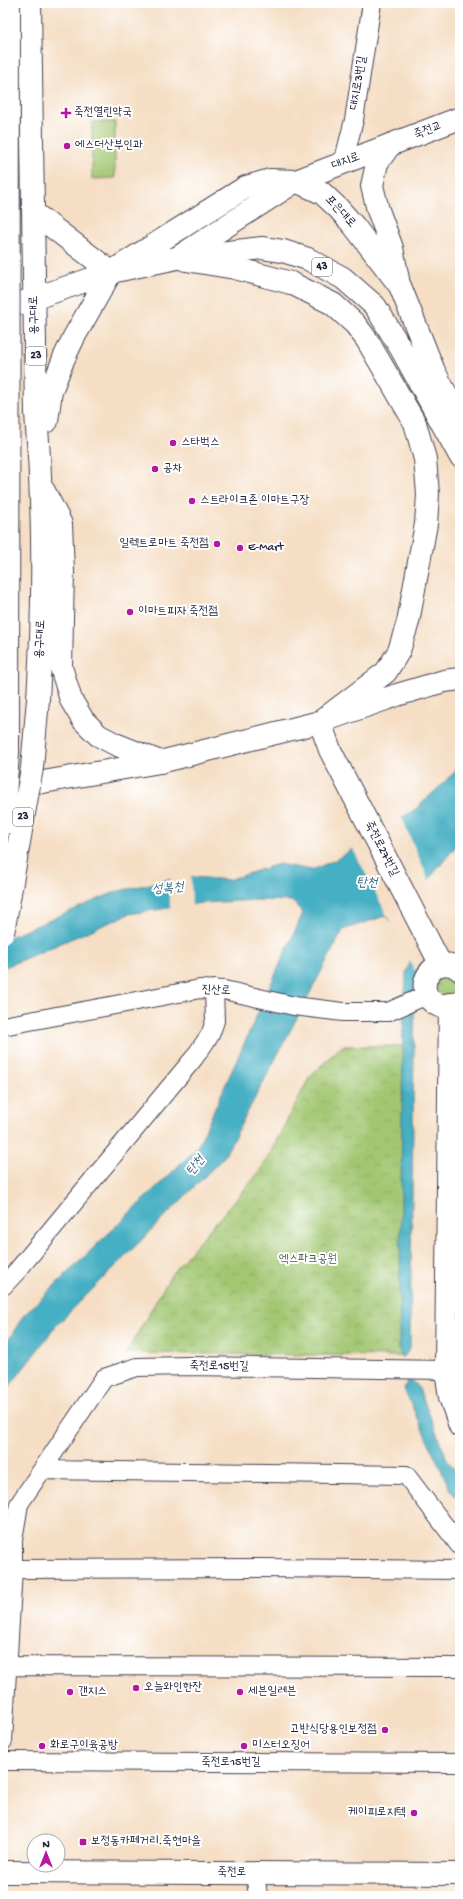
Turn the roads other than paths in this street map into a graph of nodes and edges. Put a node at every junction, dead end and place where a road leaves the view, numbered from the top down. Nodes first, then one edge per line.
1 (9, 3) edge
2 (30, 3) edge
3 (372, 3) edge
4 (460, 118) edge
5 (393, 144) junction
6 (343, 163) junction
7 (296, 181) junction
8 (34, 213) junction
9 (177, 258) junction
10 (111, 272) junction
11 (400, 286) junction
12 (35, 298) junction
13 (3, 310) edge
14 (426, 374) junction
15 (3, 401) edge
16 (36, 413) junction
17 (460, 420) edge
18 (460, 456) edge
19 (41, 477) junction
20 (460, 679) edge
21 (320, 722) junction
22 (160, 762) junction
23 (43, 782) dead end
24 (3, 824) edge
25 (3, 934) edge
26 (444, 961) edge
27 (207, 989) junction
28 (421, 999) junction
29 (455, 1003) edge
30 (3, 1026) edge
31 (3, 1286) edge
32 (446, 1370) junction
33 (460, 1426) edge
34 (42, 1470) junction
35 (460, 1546) edge
36 (13, 1569) junction
37 (460, 1570) edge
38 (7, 1666) junction
39 (460, 1667) edge
40 (3, 1741) edge
41 (3, 1761) edge
42 (460, 1763) edge
43 (3, 1872) edge
44 (254, 1873) junction
45 (460, 1874) edge
46 (258, 1896) edge

1 - 24 main road, bridge
2 - 8 main road, 용구대로
3 - 6 street, 대지로3번길
4 - 5 main road, 죽전교
5 - 6 main road, 대지로
5 - 11 main road
6 - 7 main road, 대지로
7 - 9 main road
7 - 10 main road, 포은대로 / 43
7 - 11 main road, 포은대로 / 43
8 - 10 main road
8 - 12 main road, 용구대로
9 - 10 main road, 포은대로 / 43
9 - 14 main road, 포은대로 / 43
9 - 21 main road
10 - 12 main road, 포은대로 / 43
10 - 19 main road
11 - 14 main road, 포은대로 / 43
12 - 13 main road, 포은대로
12 - 16 main road, 용구대로 / 23
14 - 17 main road, 포은대로 / 43
14 - 18 main road, 포은대로 / 43
15 - 16 main road
16 - 19 main road, 용구대로 / 23
19 - 22 main road
19 - 25 main road, 용구대로 / 23, bridge
20 - 21 main road
21 - 22 main road
21 - 26 main road, 죽전로27번길
22 - 23 main road
26 - 28 main road
27 - 28 street, 진산로
27 - 30 street, 진산로
27 - 31 street
28 - 29 main road
29 - 32 main road
32 - 33 main road
32 - 34 street, 죽전로15번길
34 - 35 street
34 - 36 street, 죽전로15번길
36 - 37 street
36 - 38 street, 죽전로15번길
38 - 39 street
38 - 40 street, 죽전로15번길
41 - 42 street, 죽전로15번길
43 - 44 main road, 죽전로
44 - 45 main road, 죽전로
44 - 46 street

